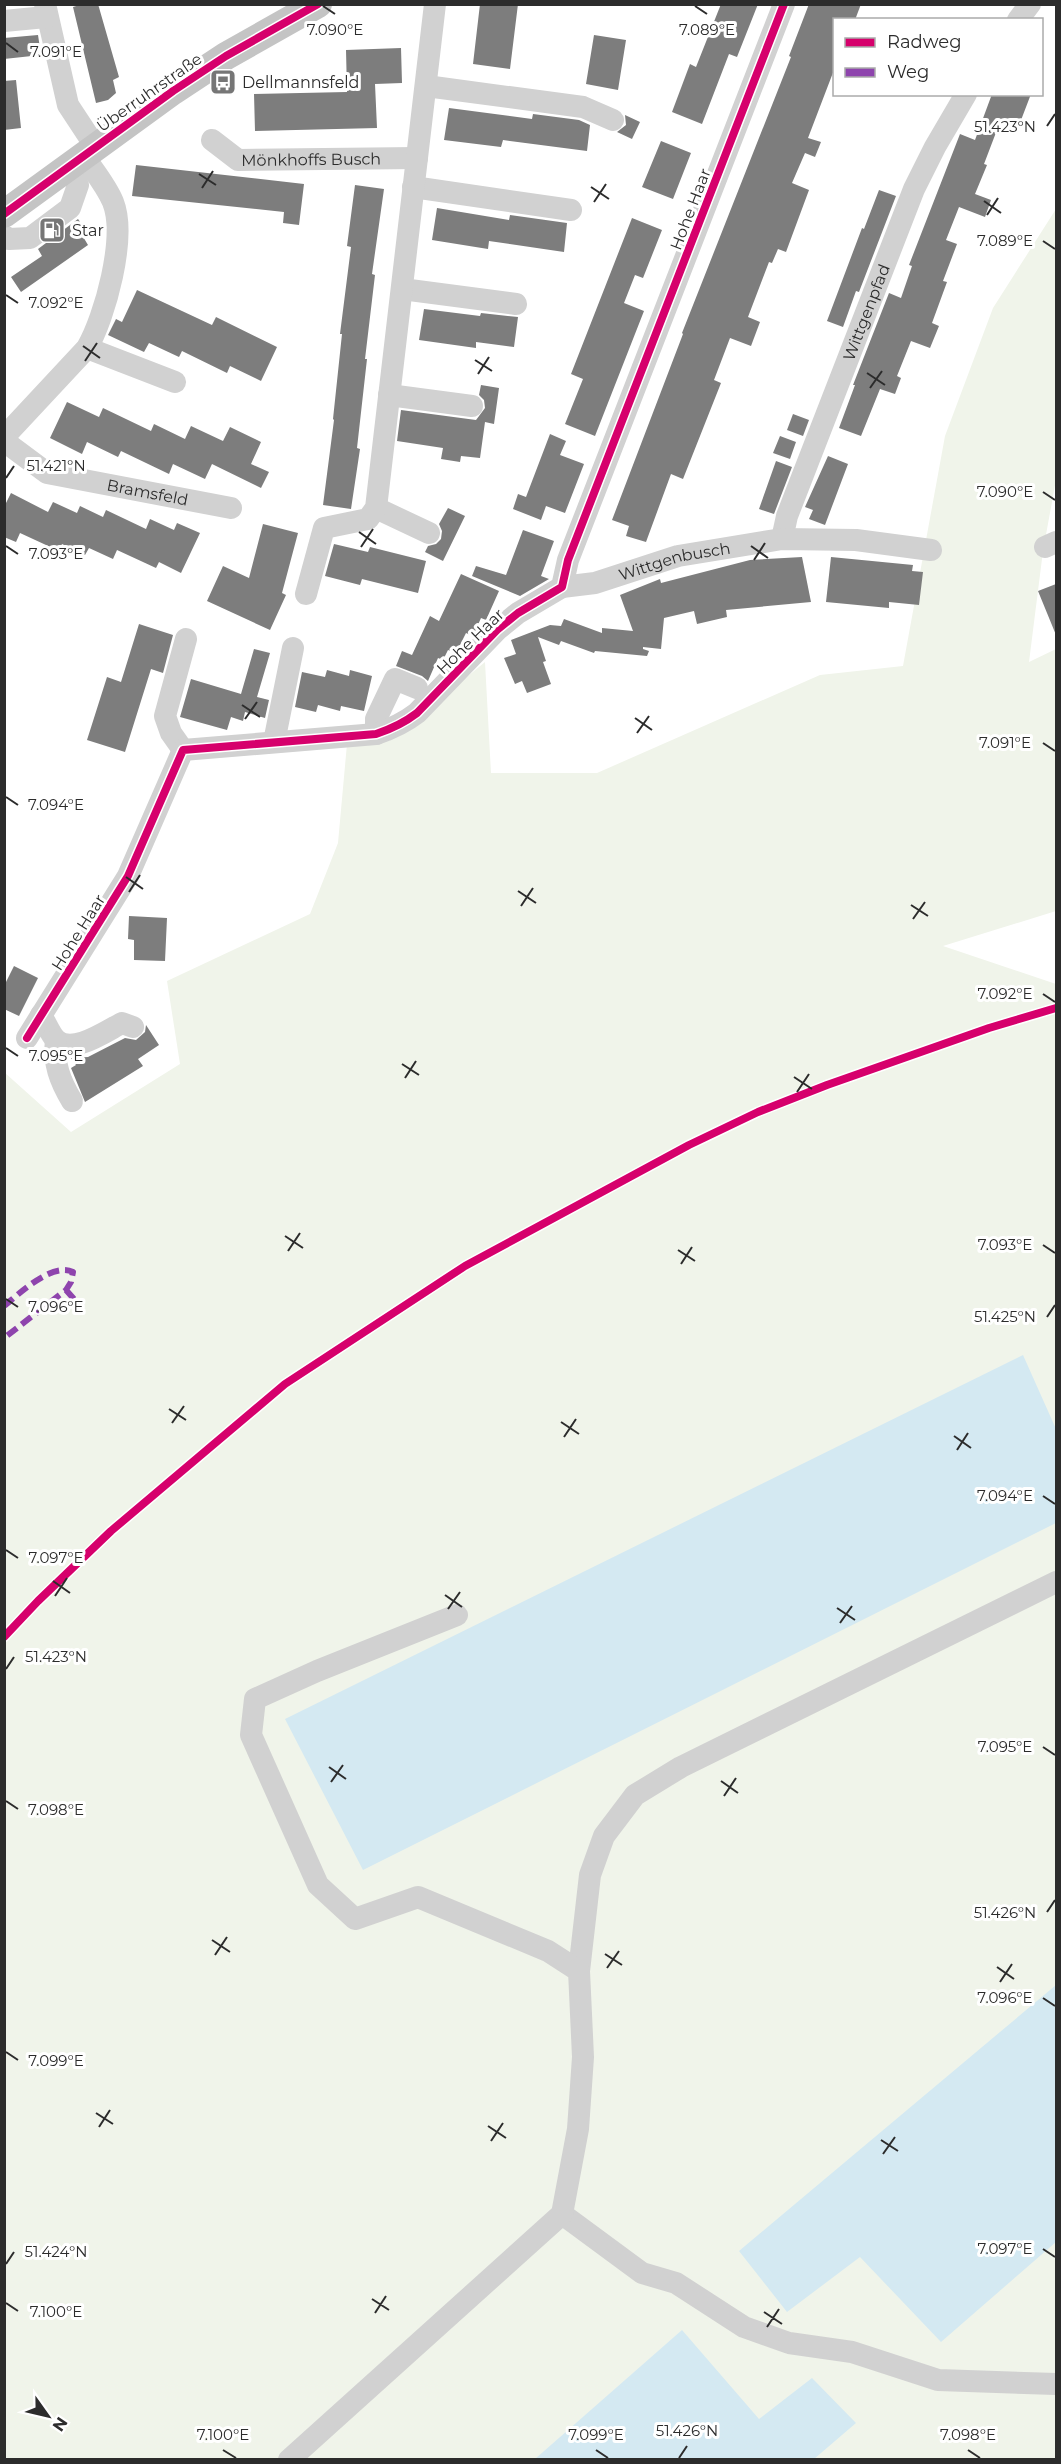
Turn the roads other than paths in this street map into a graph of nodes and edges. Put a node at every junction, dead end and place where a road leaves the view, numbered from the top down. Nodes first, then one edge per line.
1 (318, 4) edge
2 (435, 4) edge
3 (784, 4) edge
4 (1030, 4) edge
5 (48, 9) edge
6 (1020, 18) edge
7 (4, 21) edge
8 (426, 86) junction
9 (965, 96) edge
10 (613, 120) dead end
11 (212, 140) dead end
12 (417, 158) junction
13 (81, 163) junction
14 (413, 188) junction
15 (571, 210) dead end
16 (6, 230) edge
17 (402, 289) junction
18 (516, 304) dead end
19 (87, 348) junction
20 (175, 382) dead end
21 (389, 395) junction
22 (472, 406) dead end
23 (4, 439) edge
24 (231, 508) dead end
25 (376, 508) junction
26 (429, 533) dead end
27 (782, 539) junction
28 (931, 550) dead end
29 (562, 587) junction
30 (306, 594) dead end
31 (186, 639) dead end
32 (293, 648) dead end
33 (417, 688) dead end
34 (376, 734) junction
35 (274, 742) junction
36 (183, 750) junction
37 (41, 1016) junction
38 (133, 1027) dead end
39 (27, 1038) dead end
40 (56, 1040) junction
41 (72, 1101) dead end
42 (1056, 1582) edge
43 (457, 1615) dead end
44 (579, 1971) junction
45 (562, 2214) junction
46 (1056, 2384) edge
47 (289, 2460) edge

1 - 13 main road, Überruhrstraße
2 - 8 street
3 - 29 street, Hohe Haar
4 - 6 street
5 - 7 street
5 - 13 street
8 - 10 street
8 - 12 street
9 - 27 street, Wittgenpfad
11 - 12 street, Mönkhoffs Busch
12 - 14 street
13 - 16 main road, Überruhrstraße
13 - 16 street
13 - 19 street
14 - 15 street
14 - 17 street
17 - 18 street
17 - 21 street
19 - 20 street
19 - 23 street
21 - 22 street
21 - 25 street
23 - 24 street, Bramsfeld
25 - 26 street
25 - 30 street
27 - 28 street, Wittgenbusch
27 - 29 street, Wittgenbusch
29 - 34 street, Hohe Haar
31 - 36 street
32 - 35 street
33 - 34 street
34 - 35 street, Hohe Haar
35 - 36 street, Hohe Haar
36 - 37 street, Hohe Haar
37 - 39 street, Hohe Haar
37 - 40 street
38 - 40 street
40 - 41 street
42 - 44 street
43 - 44 street
44 - 45 street
45 - 46 street
45 - 47 street

